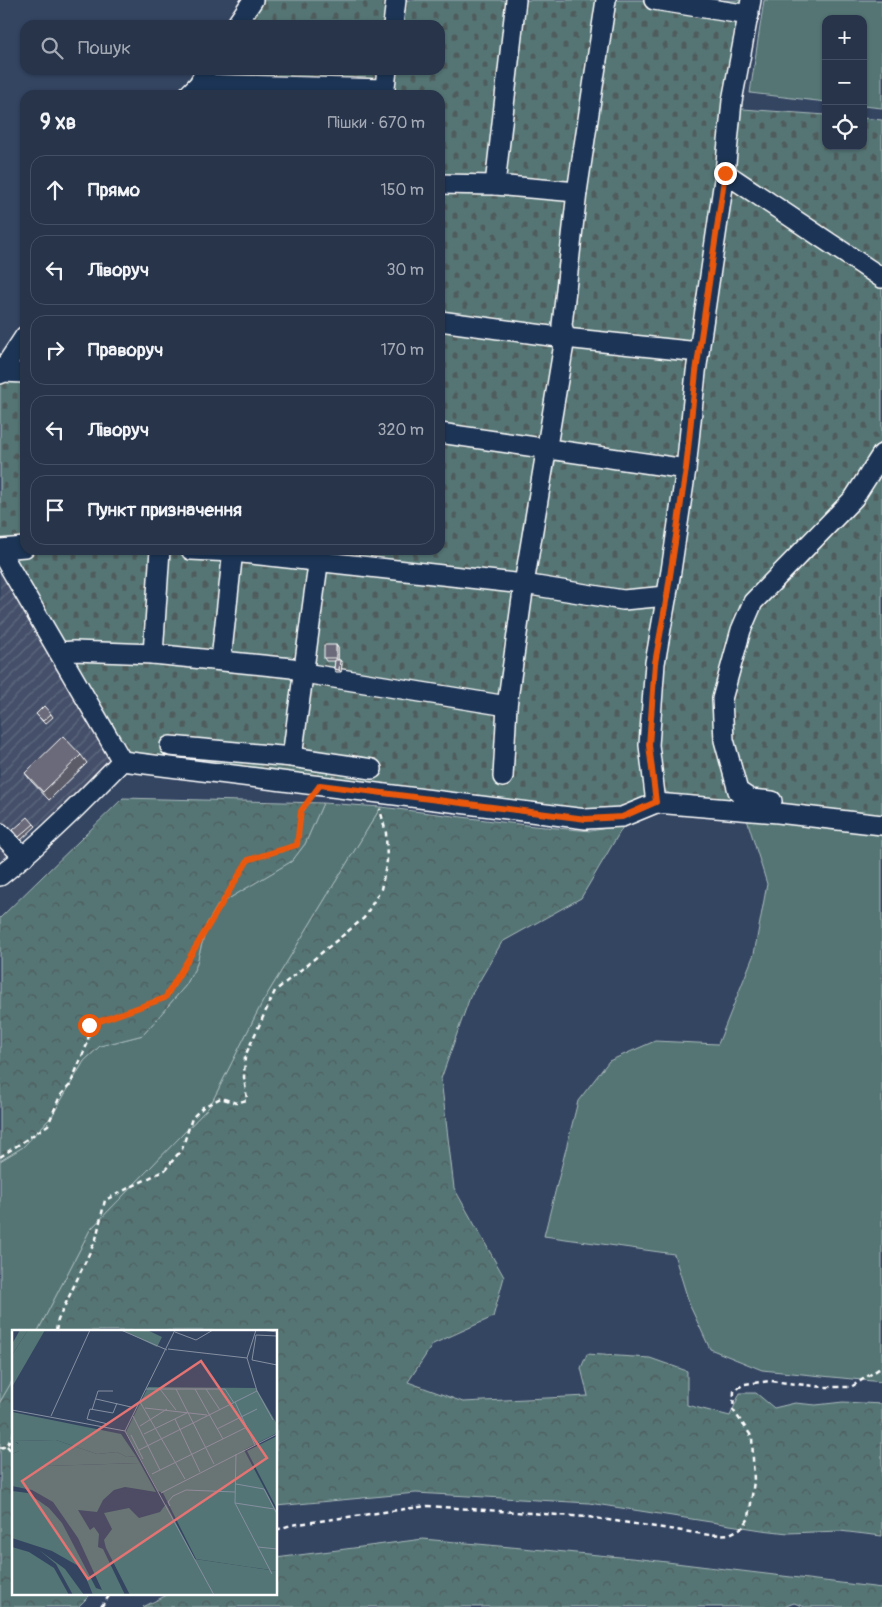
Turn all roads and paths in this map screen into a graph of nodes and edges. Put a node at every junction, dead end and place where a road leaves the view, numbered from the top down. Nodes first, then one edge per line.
1 (253, 0) edge
2 (396, 0) edge
3 (516, 0) edge
4 (606, 0) edge
5 (654, 0) edge
6 (750, 8) edge
7 (239, 20) edge
8 (394, 20) edge
9 (386, 75) edge
10 (198, 83) edge
11 (343, 90) edge
12 (384, 90) edge
13 (725, 173) junction
14 (445, 184) edge
15 (495, 185) junction
16 (576, 192) junction
17 (882, 278) edge
18 (445, 322) edge
19 (565, 338) junction
20 (20, 344) edge
21 (699, 352) junction
22 (1, 373) edge
23 (20, 373) edge
24 (445, 434) edge
25 (545, 448) junction
26 (882, 454) edge
27 (686, 469) junction
28 (20, 548) edge
29 (0, 550) edge
30 (160, 555) edge
31 (233, 555) edge
32 (303, 555) edge
33 (320, 556) edge
34 (524, 584) junction
35 (667, 596) junction
36 (59, 652) junction
37 (152, 654) junction
38 (221, 660) junction
39 (304, 673) junction
40 (507, 706) junction
41 (170, 746) dead end
42 (292, 756) junction
43 (122, 761) junction
44 (372, 769) dead end
45 (503, 777) dead end
46 (320, 785) junction
47 (376, 793) junction
48 (656, 802) junction
49 (863, 813) dead end
50 (882, 825) edge
51 (2, 841) edge
52 (24, 857) junction
53 (0, 876) edge
54 (0, 1157) edge
55 (56, 1330) edge
56 (882, 1367) edge
57 (12, 1436) edge
58 (7, 1446) junction
59 (0, 1448) edge
60 (12, 1452) edge
61 (278, 1529) edge
62 (110, 1594) edge
63 (102, 1607) edge

1 - 7 street
2 - 8 street
3 - 15 street
4 - 16 street
5 - 6 street
6 - 13 street
9 - 12 street
10 - 11 street
13 - 17 street
13 - 21 street
14 - 15 street
15 - 16 street
16 - 19 street
18 - 19 street
19 - 21 street
19 - 25 street
20 - 22 street
21 - 27 street
22 - 23 street
24 - 25 street
25 - 27 street
25 - 34 street
26 - 49 street
27 - 35 street
28 - 29 street
29 - 36 street
30 - 37 street
31 - 38 street
32 - 33 street
33 - 34 street
33 - 39 street
34 - 35 street
34 - 40 street
35 - 48 street
36 - 37 street
36 - 43 street
37 - 38 street
38 - 39 street
39 - 40 street
39 - 42 street
40 - 45 street
41 - 42 street
42 - 44 street
43 - 46 street
43 - 52 street
46 - 47 street
46 - 54 path
47 - 48 street
47 - 55 path
48 - 50 street
51 - 52 street
52 - 53 street
56 - 61 path
57 - 58 path
58 - 59 path
58 - 60 path
62 - 63 path

